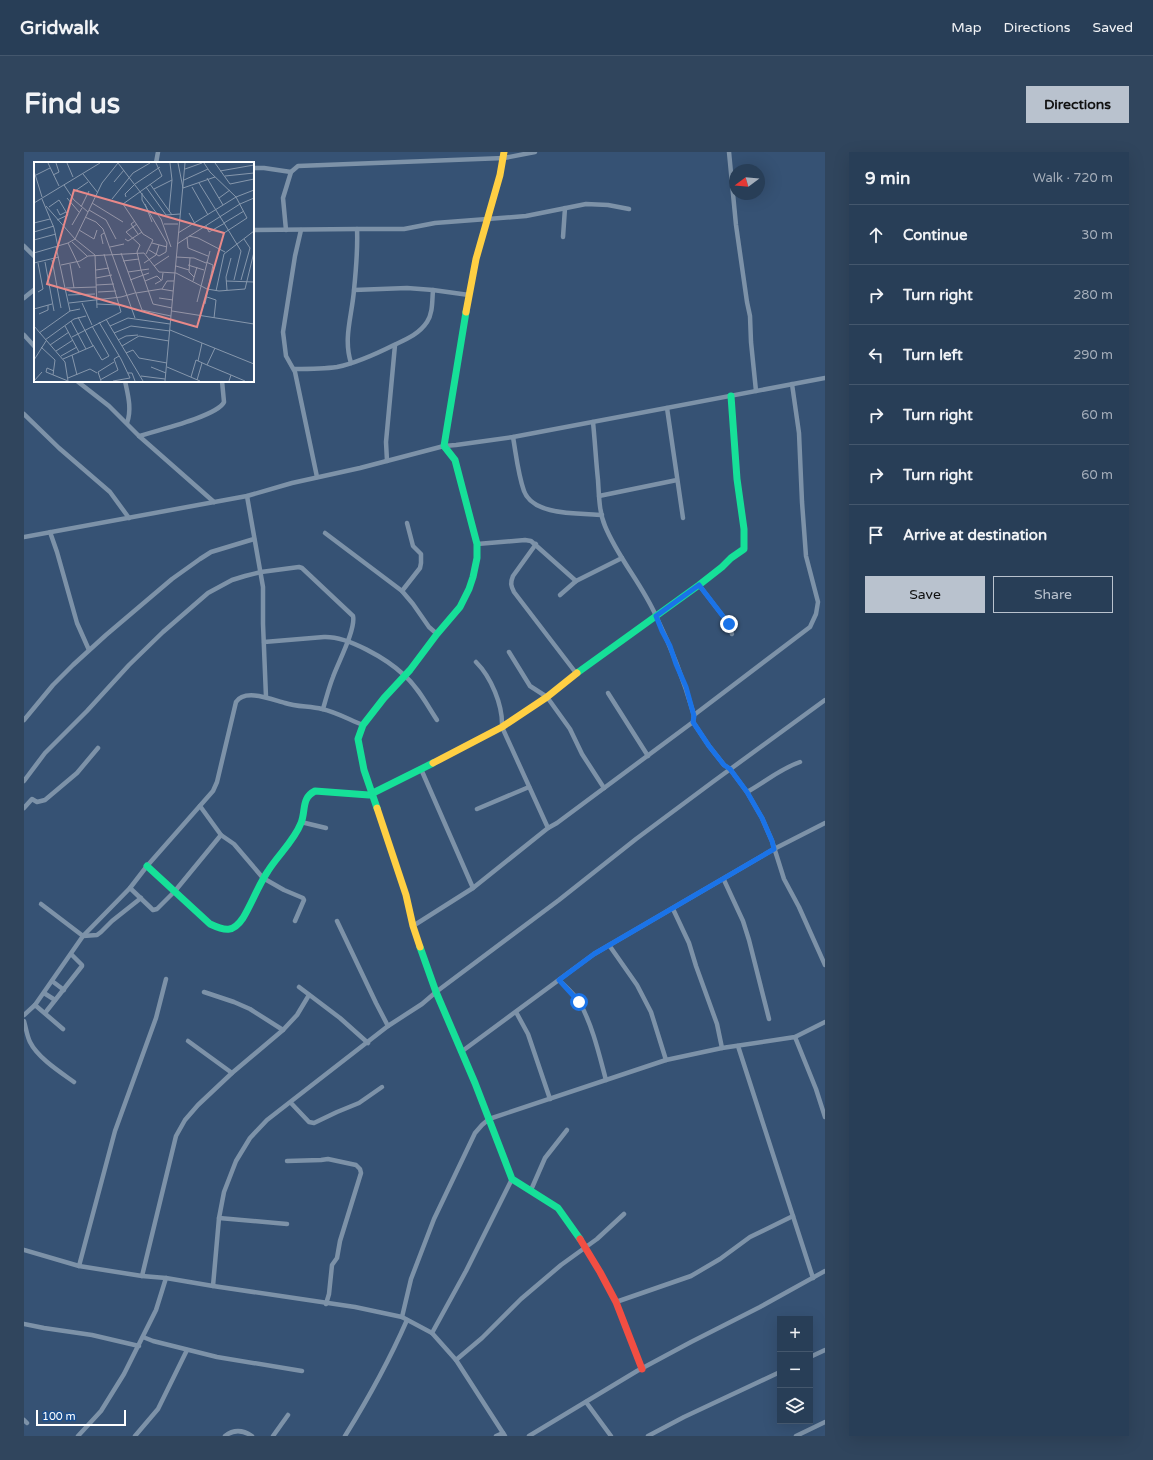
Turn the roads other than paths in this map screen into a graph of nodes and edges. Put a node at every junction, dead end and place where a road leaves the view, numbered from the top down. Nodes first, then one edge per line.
1 (158, 152) edge
2 (535, 152) edge
3 (729, 152) edge
4 (504, 155) edge
5 (156, 162) edge
6 (254, 168) dead end
7 (291, 172) junction
8 (565, 208) junction
9 (629, 209) dead end
10 (488, 218) junction
11 (357, 229) junction
12 (254, 230) edge
13 (286, 230) junction
14 (302, 230) junction
15 (564, 238) dead end
16 (24, 246) edge
17 (34, 256) edge
18 (34, 290) edge
19 (354, 290) junction
20 (433, 290) junction
21 (469, 295) junction
22 (24, 298) edge
23 (24, 335) edge
24 (395, 344) junction
25 (34, 345) edge
26 (351, 363) junction
27 (294, 369) junction
28 (825, 378) edge
29 (78, 382) edge
30 (125, 382) edge
31 (222, 382) edge
32 (792, 384) junction
33 (756, 391) junction
34 (731, 396) junction
35 (667, 408) junction
36 (24, 414) edge
37 (593, 422) junction
38 (127, 423) junction
39 (139, 436) junction
40 (513, 437) junction
41 (444, 446) junction
42 (387, 461) junction
43 (317, 477) junction
44 (677, 480) junction
45 (247, 496) junction
46 (599, 496) junction
47 (214, 502) junction
48 (602, 515) junction
49 (129, 518) junction
50 (683, 518) dead end
51 (407, 523) dead end
52 (50, 532) junction
53 (325, 533) dead end
54 (24, 537) edge
55 (254, 539) junction
56 (477, 544) junction
57 (536, 544) junction
58 (622, 558) junction
59 (261, 572) junction
60 (576, 581) junction
61 (699, 585) junction
62 (402, 591) junction
63 (560, 595) dead end
64 (656, 616) junction
65 (437, 634) junction
66 (732, 634) dead end
67 (347, 641) junction
68 (264, 642) junction
69 (89, 650) junction
70 (509, 652) dead end
71 (476, 662) dead end
72 (576, 673) junction
73 (405, 675) junction
74 (608, 693) dead end
75 (266, 696) junction
76 (547, 697) junction
77 (825, 700) edge
78 (323, 709) junction
79 (694, 716) junction
80 (24, 720) edge
81 (436, 720) dead end
82 (693, 722) junction
83 (362, 725) junction
84 (502, 727) junction
85 (98, 748) dead end
86 (648, 756) junction
87 (800, 762) dead end
88 (421, 769) junction
89 (730, 769) junction
90 (24, 781) edge
91 (529, 787) junction
92 (604, 788) junction
93 (747, 792) junction
94 (372, 794) junction
95 (200, 806) junction
96 (24, 808) edge
97 (478, 809) dead end
98 (301, 822) junction
99 (825, 824) edge
100 (326, 828) dead end
101 (548, 828) junction
102 (221, 835) junction
103 (774, 849) junction
104 (147, 866) junction
105 (263, 878) junction
106 (724, 880) junction
107 (130, 888) junction
108 (473, 888) junction
109 (175, 890) junction
110 (140, 898) junction
111 (41, 904) dead end
112 (673, 909) junction
113 (105, 915) junction
114 (112, 921) junction
115 (295, 921) dead end
116 (337, 921) dead end
117 (413, 926) junction
118 (83, 936) junction
119 (609, 945) junction
120 (71, 954) junction
121 (825, 965) edge
122 (166, 979) dead end
123 (559, 980) junction
124 (52, 981) junction
125 (299, 987) dead end
126 (64, 990) junction
127 (204, 992) dead end
128 (436, 992) junction
129 (44, 993) junction
130 (309, 995) junction
131 (55, 1000) junction
132 (35, 1005) junction
133 (516, 1012) junction
134 (45, 1013) junction
135 (24, 1015) edge
136 (770, 1019) dead end
137 (24, 1021) edge
138 (825, 1022) edge
139 (388, 1026) junction
140 (63, 1029) dead end
141 (283, 1030) junction
142 (795, 1037) junction
143 (188, 1040) dead end
144 (368, 1043) junction
145 (738, 1046) junction
146 (722, 1048) junction
147 (461, 1052) junction
148 (666, 1060) junction
149 (232, 1073) junction
150 (606, 1080) junction
151 (74, 1082) dead end
152 (382, 1087) dead end
153 (550, 1098) junction
154 (291, 1103) junction
155 (825, 1117) edge
156 (489, 1120) junction
157 (567, 1130) dead end
158 (287, 1161) dead end
159 (512, 1178) junction
160 (531, 1190) junction
161 (624, 1214) dead end
162 (793, 1216) junction
163 (219, 1218) junction
164 (287, 1224) dead end
165 (586, 1247) junction
166 (24, 1250) edge
167 (79, 1266) junction
168 (825, 1271) edge
169 (142, 1276) junction
170 (166, 1278) junction
171 (813, 1278) junction
172 (213, 1286) junction
173 (616, 1302) junction
174 (326, 1304) junction
175 (402, 1317) junction
176 (407, 1320) junction
177 (24, 1324) edge
178 (432, 1334) junction
179 (144, 1337) junction
180 (139, 1346) junction
181 (187, 1350) junction
182 (825, 1350) edge
183 (813, 1356) edge
184 (456, 1360) junction
185 (642, 1369) junction
186 (302, 1370) dead end
187 (777, 1373) edge
188 (586, 1402) junction
189 (288, 1415) dead end
190 (825, 1422) edge
191 (504, 1434) edge
192 (78, 1436) edge
193 (134, 1436) edge
194 (225, 1436) edge
195 (252, 1436) edge
196 (273, 1436) edge
197 (345, 1436) edge
198 (496, 1436) edge
199 (529, 1436) edge
200 (611, 1436) edge
201 (648, 1436) edge
202 (796, 1436) edge

1 - 5 street
2 - 4 street
3 - 33 street
4 - 7 street
4 - 10 street
6 - 7 street
7 - 13 street
8 - 9 street
8 - 10 street
8 - 15 street
10 - 11 street
10 - 21 street
11 - 14 street
11 - 19 street
12 - 13 street
13 - 14 street
14 - 27 street
16 - 17 street
18 - 22 street
19 - 20 street
19 - 26 street
20 - 21 street
20 - 24 street
21 - 41 street
23 - 25 street
24 - 26 street
24 - 42 street
26 - 27 street
27 - 43 street
28 - 32 street
29 - 38 street
30 - 38 street
31 - 39 street
32 - 33 street
32 - 79 street
33 - 34 street
34 - 35 street
34 - 61 street
35 - 37 street
35 - 44 street
36 - 49 street
37 - 40 street
37 - 46 street
38 - 39 street
39 - 47 street
40 - 41 street
40 - 48 street
41 - 42 street
41 - 56 street
42 - 43 street
43 - 45 street
44 - 46 street
44 - 50 street
45 - 47 street
45 - 55 street
46 - 48 street
47 - 49 street
48 - 58 street
49 - 52 street
51 - 62 street
52 - 54 street
52 - 69 street
53 - 62 street
55 - 59 street
55 - 69 street
56 - 57 street
56 - 65 street
57 - 60 street
57 - 72 street
58 - 60 street
58 - 64 street
59 - 67 street
59 - 68 street
59 - 90 street
60 - 63 street
61 - 64 street
61 - 66 street
62 - 65 street
64 - 72 street
64 - 79 street
65 - 73 street
67 - 68 street
67 - 73 street
67 - 78 street
68 - 75 street
69 - 80 street
70 - 76 street
71 - 84 street
72 - 76 street
73 - 81 street
73 - 83 street
74 - 86 street
75 - 78 street
75 - 95 street
76 - 84 street
76 - 92 street
77 - 89 street
78 - 83 street
79 - 82 street
82 - 86 street
82 - 89 street
83 - 94 street
84 - 88 street
84 - 91 street
85 - 96 street
86 - 92 street
87 - 93 street
88 - 94 street
88 - 108 street
89 - 93 street
89 - 128 street
91 - 97 street
91 - 101 street
92 - 101 street
93 - 103 street
94 - 98 street
94 - 117 street
95 - 102 street
95 - 104 street
98 - 100 street
98 - 105 street
99 - 103 street
101 - 108 street
102 - 105 street
102 - 109 street
103 - 106 street
103 - 121 street
104 - 107 street
104 - 109 street
105 - 109 street
105 - 115 street
106 - 112 street
106 - 136 street
107 - 110 street
107 - 113 street
108 - 117 street
109 - 110 street
110 - 114 street
111 - 118 street
112 - 119 street
112 - 146 street
113 - 114 street
113 - 118 street
114 - 118 street
116 - 139 street
117 - 128 street
118 - 120 street
119 - 123 street
119 - 148 street
120 - 124 street
120 - 126 street
122 - 167 street
123 - 133 street
123 - 150 street
124 - 126 street
124 - 129 street
125 - 130 street
126 - 131 street
127 - 141 street
128 - 139 street
128 - 147 street
129 - 131 street
129 - 132 street
130 - 141 street
130 - 144 street
131 - 134 street
132 - 134 street
132 - 135 street
133 - 147 street
133 - 153 street
134 - 140 street
137 - 151 street
138 - 142 street
139 - 144 street
141 - 149 street
142 - 145 street
142 - 155 street
143 - 149 street
144 - 154 street
145 - 146 street
145 - 162 street
146 - 148 street
147 - 156 street
148 - 150 street
149 - 169 street
150 - 153 street
152 - 154 street
153 - 156 street
154 - 163 street
156 - 159 street
156 - 175 street
157 - 160 street
158 - 174 street
159 - 160 street
159 - 178 street
160 - 165 street
161 - 165 street
162 - 171 street
162 - 173 street
163 - 164 street
163 - 172 street
165 - 173 street
165 - 184 street
166 - 167 street
167 - 169 street
168 - 171 street
169 - 170 street
170 - 172 street
170 - 179 street
171 - 185 street
172 - 174 street
173 - 185 street
174 - 175 street
175 - 176 street
176 - 178 street
176 - 197 street
177 - 180 street
178 - 184 street
179 - 180 street
179 - 181 street
180 - 192 street
181 - 186 street
181 - 193 street
182 - 183 street
184 - 191 street
185 - 188 street
187 - 201 street
188 - 199 street
188 - 200 street
189 - 196 street
190 - 202 street
191 - 198 street
194 - 195 street

